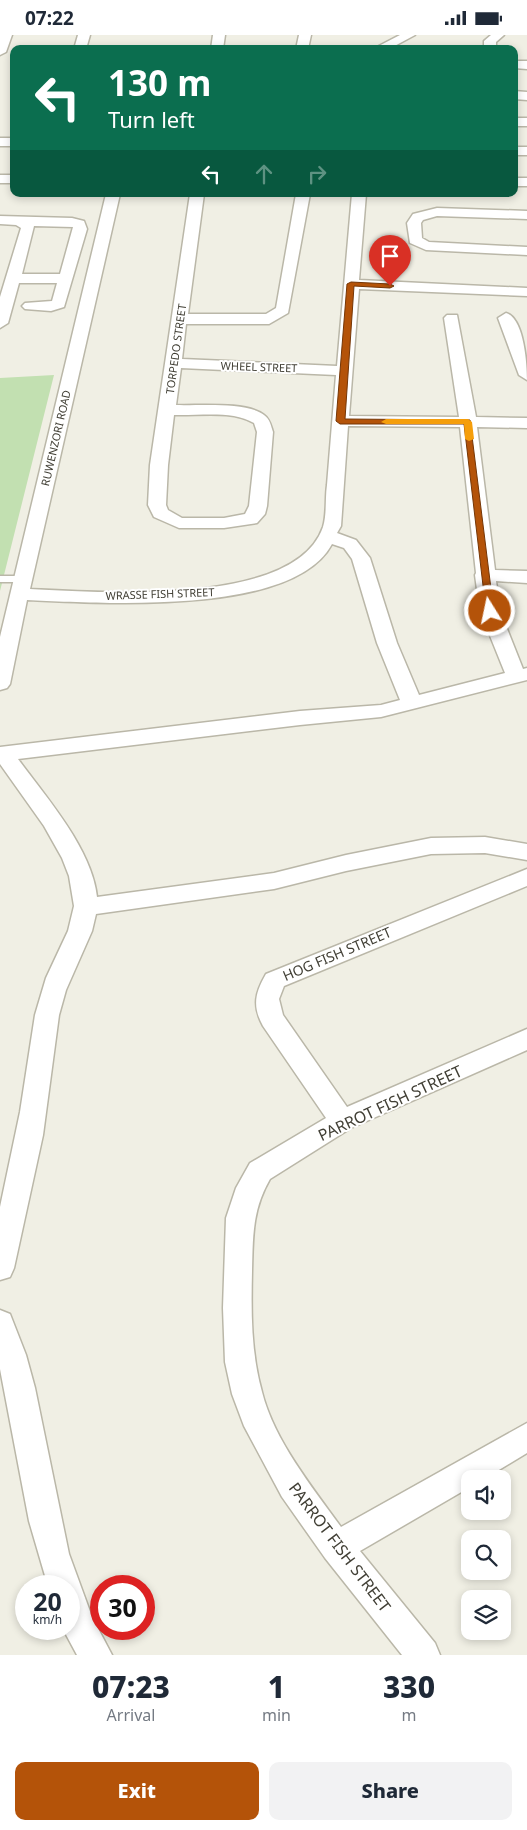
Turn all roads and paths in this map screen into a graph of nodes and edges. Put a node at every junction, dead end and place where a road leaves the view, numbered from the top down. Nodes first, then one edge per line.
1 (6, 35) edge
2 (409, 35) edge
3 (498, 35) edge
4 (388, 45) edge
5 (490, 45) edge
6 (0, 52) edge
7 (112, 197) edge
8 (197, 197) edge
9 (302, 197) edge
10 (359, 197) edge
11 (527, 215) edge
12 (0, 220) edge
13 (22, 222) junction
14 (527, 251) edge
15 (13, 278) junction
16 (66, 279) junction
17 (351, 284) junction
18 (527, 291) edge
19 (30, 306) dead end
20 (452, 318) dead end
21 (506, 318) dead end
22 (181, 319) junction
23 (0, 323) edge
24 (173, 363) junction
25 (345, 371) junction
26 (527, 375) edge
27 (168, 410) junction
28 (340, 421) junction
29 (468, 422) junction
30 (527, 423) edge
31 (330, 537) junction
32 (484, 575) junction
33 (527, 577) edge
34 (0, 579) edge
35 (21, 587) junction
36 (6, 629) edge
37 (521, 675) edge
38 (0, 684) edge
39 (413, 704) junction
40 (2, 754) edge
41 (527, 852) edge
42 (527, 877) edge
43 (85, 907) junction
44 (527, 1039) edge
45 (342, 1121) junction
46 (0, 1268) edge
47 (0, 1323) edge
48 (527, 1437) edge
49 (336, 1547) junction
50 (60, 1575) edge
51 (80, 1624) edge
52 (94, 1655) edge
53 (423, 1655) edge

1 - 6 street
2 - 4 street
3 - 5 street
7 - 35 street, RUWENZORI ROAD
8 - 22 street, TORPEDO STREET
9 - 22 street
10 - 17 street
11 - 14 street
12 - 13 street
13 - 15 street
13 - 16 street
15 - 16 street
15 - 23 street
16 - 19 street
17 - 18 street
17 - 25 street
20 - 29 street
21 - 26 street
22 - 24 street, TORPEDO STREET
24 - 25 street, WHEEL STREET
24 - 27 street, TORPEDO STREET
25 - 28 street
27 - 27 street, TORPEDO STREET
28 - 29 street
28 - 31 street
29 - 30 street
29 - 32 street
31 - 35 street, WRASSE FISH STREET
31 - 39 street
32 - 33 street
32 - 37 street
34 - 35 lane
35 - 36 street, RUWENZORI ROAD
36 - 38 street, RUWENZORI ROAD
37 - 39 street
39 - 40 street
40 - 43 street
41 - 43 street
42 - 45 street, HOG FISH STREET
43 - 46 street
44 - 45 street, PARROT FISH STREET
45 - 49 street, PARROT FISH STREET
47 - 50 street
48 - 49 street
49 - 53 street, PARROT FISH STREET
51 - 52 street

